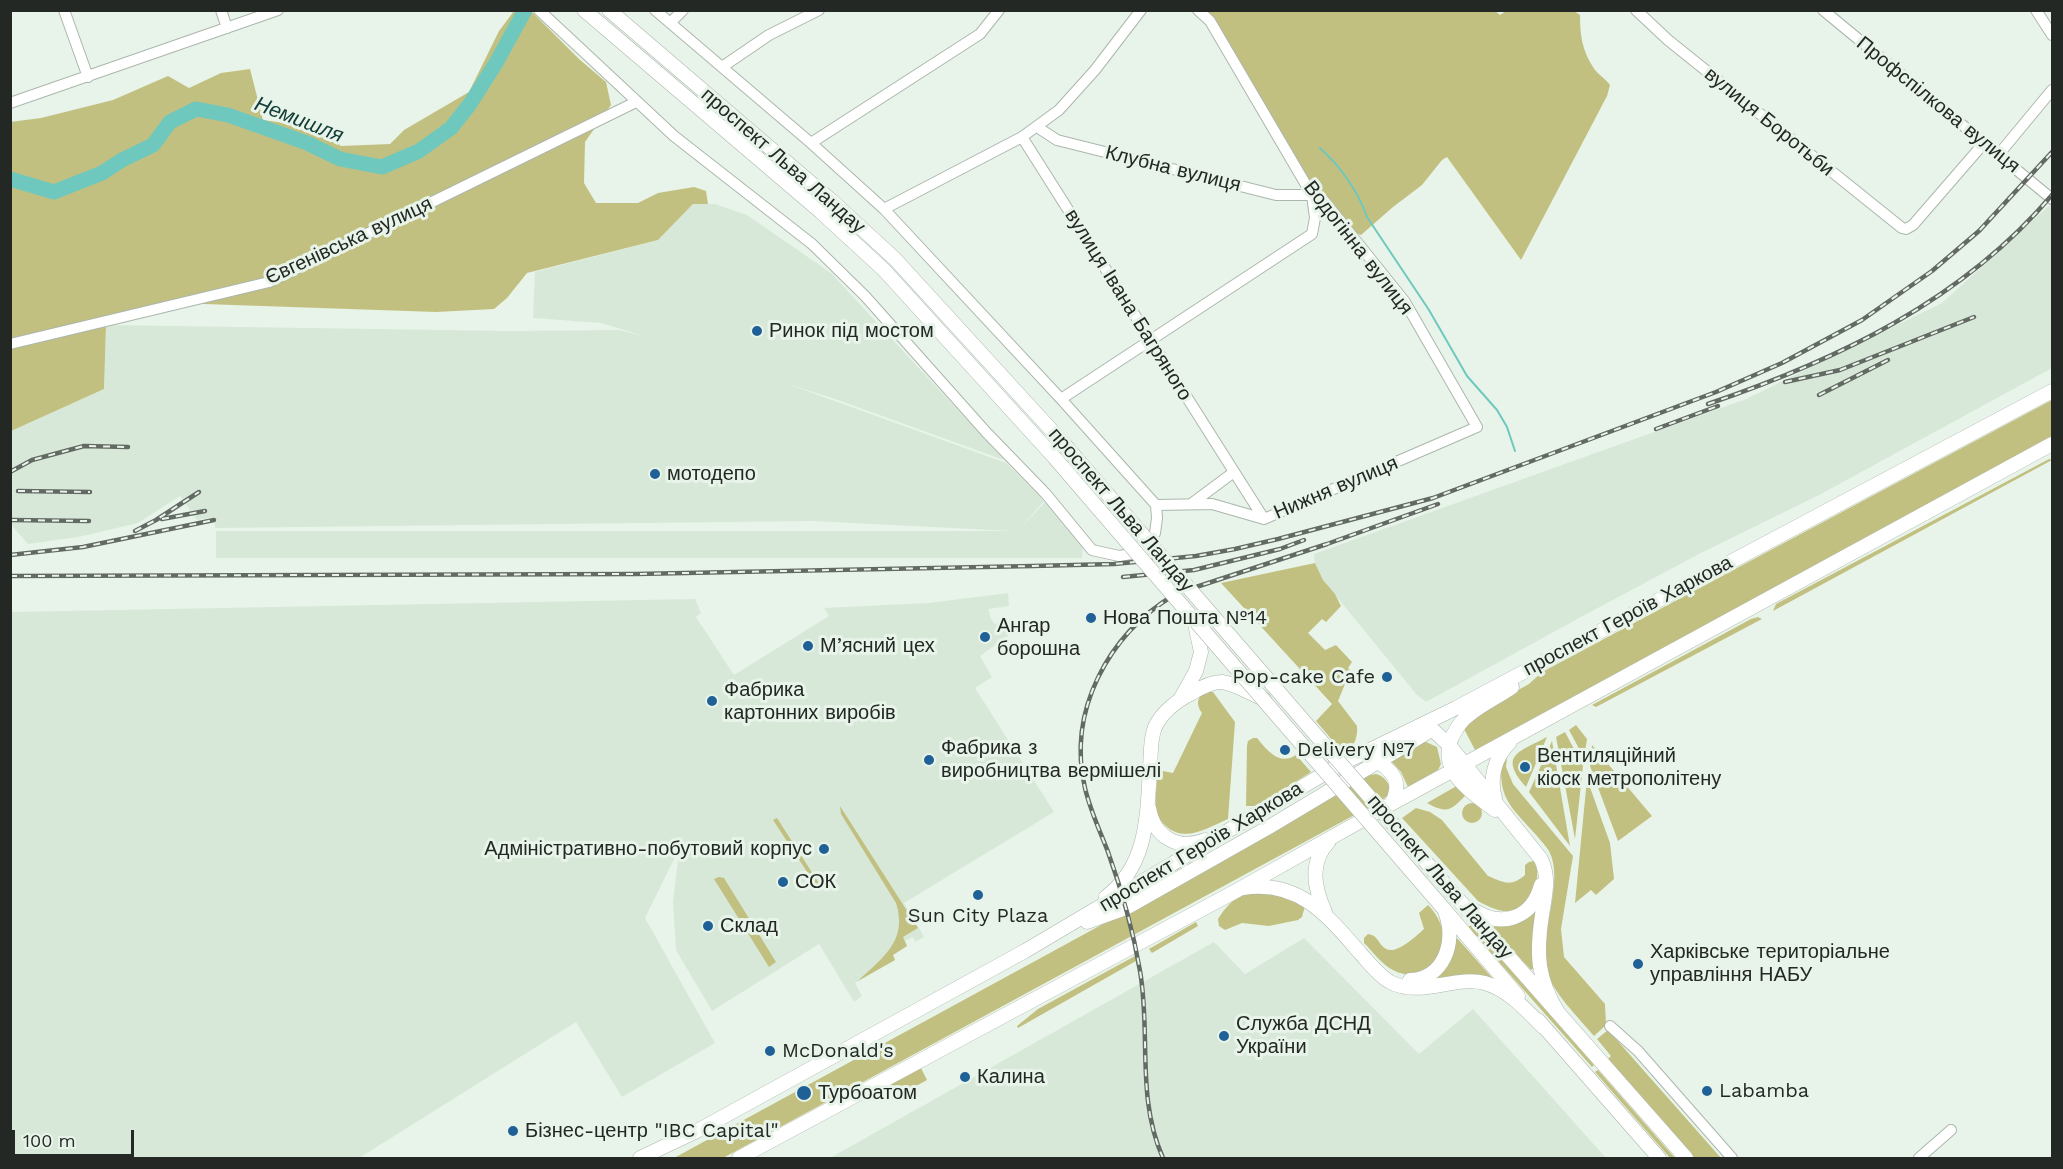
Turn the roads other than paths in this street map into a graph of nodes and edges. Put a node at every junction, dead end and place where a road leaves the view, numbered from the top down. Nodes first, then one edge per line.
1 (64, 10) edge
2 (221, 10) edge
3 (278, 10) edge
4 (584, 10) edge
5 (609, 10) edge
6 (655, 10) edge
7 (683, 10) edge
8 (819, 10) edge
9 (999, 10) edge
10 (1141, 10) edge
11 (1198, 10) edge
12 (1823, 10) edge
13 (2036, 10) edge
14 (540, 11) edge
15 (1642, 13) edge
16 (670, 23) junction
17 (226, 27) junction
18 (2052, 35) edge
19 (722, 67) junction
20 (88, 77) junction
21 (2052, 90) edge
22 (636, 102) junction
23 (10, 103) edge
24 (1037, 127) junction
25 (1022, 137) junction
26 (810, 143) junction
27 (1984, 143) junction
28 (1999, 154) junction
29 (1312, 195) junction
30 (2052, 199) edge
31 (884, 209) junction
32 (1150, 341) junction
33 (10, 344) edge
34 (2052, 391) edge
35 (1061, 399) junction
36 (1477, 427) joint
37 (2052, 444) edge
38 (1234, 472) junction
39 (1191, 504) junction
40 (1156, 505) junction
41 (1264, 519) junction
42 (1194, 619) junction
43 (1533, 667) junction
44 (1181, 699) junction
45 (1264, 699) junction
46 (1418, 732) junction
47 (1523, 732) junction
48 (1449, 747) junction
49 (1351, 759) junction
50 (1383, 766) junction
51 (1460, 766) junction
52 (1148, 800) junction
53 (1391, 804) junction
54 (1502, 811) junction
55 (1248, 821) junction
56 (1511, 823) junction
57 (1335, 836) junction
58 (1544, 868) junction
59 (1236, 891) junction
60 (1457, 898) junction
61 (1444, 909) junction
62 (1468, 910) junction
63 (1326, 914) junction
64 (1455, 922) junction
65 (1065, 928) junction
66 (1376, 971) junction
67 (1559, 1014) junction
68 (1610, 1026) dead end
69 (1544, 1027) junction
70 (699, 1130) junction
71 (1951, 1130) dead end
72 (640, 1158) edge
73 (663, 1158) edge
74 (739, 1158) edge
75 (1659, 1158) edge
76 (1686, 1158) edge
77 (1732, 1158) edge
78 (1919, 1158) edge

1 - 20 street
2 - 17 street
3 - 17 street
4 - 42 main road, проспект Льва Ландау, bridge
5 - 60 main road, проспект Льва Ландау, bridge
6 - 16 street
7 - 16 street
8 - 19 street
9 - 26 street
10 - 24 street
11 - 29 street, Водогінна вулиця
12 - 27 street, Профспілкова вулиця
13 - 18 street
14 - 22 street
15 - 27 street, вулиця Боротьби
16 - 19 street
17 - 20 street
19 - 26 street
20 - 23 street
21 - 28 street
22 - 33 street, Євгенівська вулиця
22 - 40 street
24 - 25 street
24 - 29 street, Клубна вулиця
25 - 31 street
25 - 32 street, вулиця Івана Багряного
26 - 31 street
27 - 28 street, Профспілкова вулиця
28 - 30 street, Профспілкова вулиця
29 - 32 street
29 - 36 street, Водогінна вулиця
31 - 35 street
32 - 35 street
32 - 38 street, вулиця Івана Багряного
34 - 43 main road, проспект Героїв Харкова
35 - 40 street
36 - 41 street, Нижня вулиця
37 - 47 main road
38 - 39 street
38 - 41 street, вулиця Івана Багряного
39 - 40 street, Нижня вулиця
39 - 41 street, Нижня вулиця
42 - 44 main road
42 - 45 main road, проспект Льва Ландау, bridge
43 - 46 main road
43 - 48 main road
44 - 45 main road
44 - 52 main road
45 - 61 main road, проспект Льва Ландау, bridge
46 - 48 main road
46 - 49 main road, проспект Героїв Харкова
46 - 50 main road
47 - 51 main road
47 - 54 main road
48 - 51 main road
49 - 50 main road
49 - 55 main road, проспект Героїв Харкова
50 - 53 main road
50 - 65 main road
51 - 53 main road
51 - 54 main road
51 - 56 main road
52 - 55 main road
52 - 65 main road
53 - 57 main road
54 - 56 main road
55 - 65 main road, проспект Героїв Харкова
56 - 58 main road
57 - 59 main road
57 - 63 main road
58 - 60 main road
58 - 67 main road
59 - 63 main road
59 - 74 main road
60 - 62 main road, проспект Льва Ландау
61 - 64 main road, проспект Льва Ландау
61 - 66 main road
62 - 64 main road
62 - 67 main road, проспект Льва Ландау
63 - 66 main road
64 - 69 main road, проспект Льва Ландау
65 - 70 main road, проспект Героїв Харкова
66 - 69 main road
67 - 76 main road, проспект Льва Ландау
68 - 77 street
69 - 75 main road, проспект Льва Ландау
70 - 72 main road, проспект Героїв Харкова
70 - 73 main road
71 - 78 street

